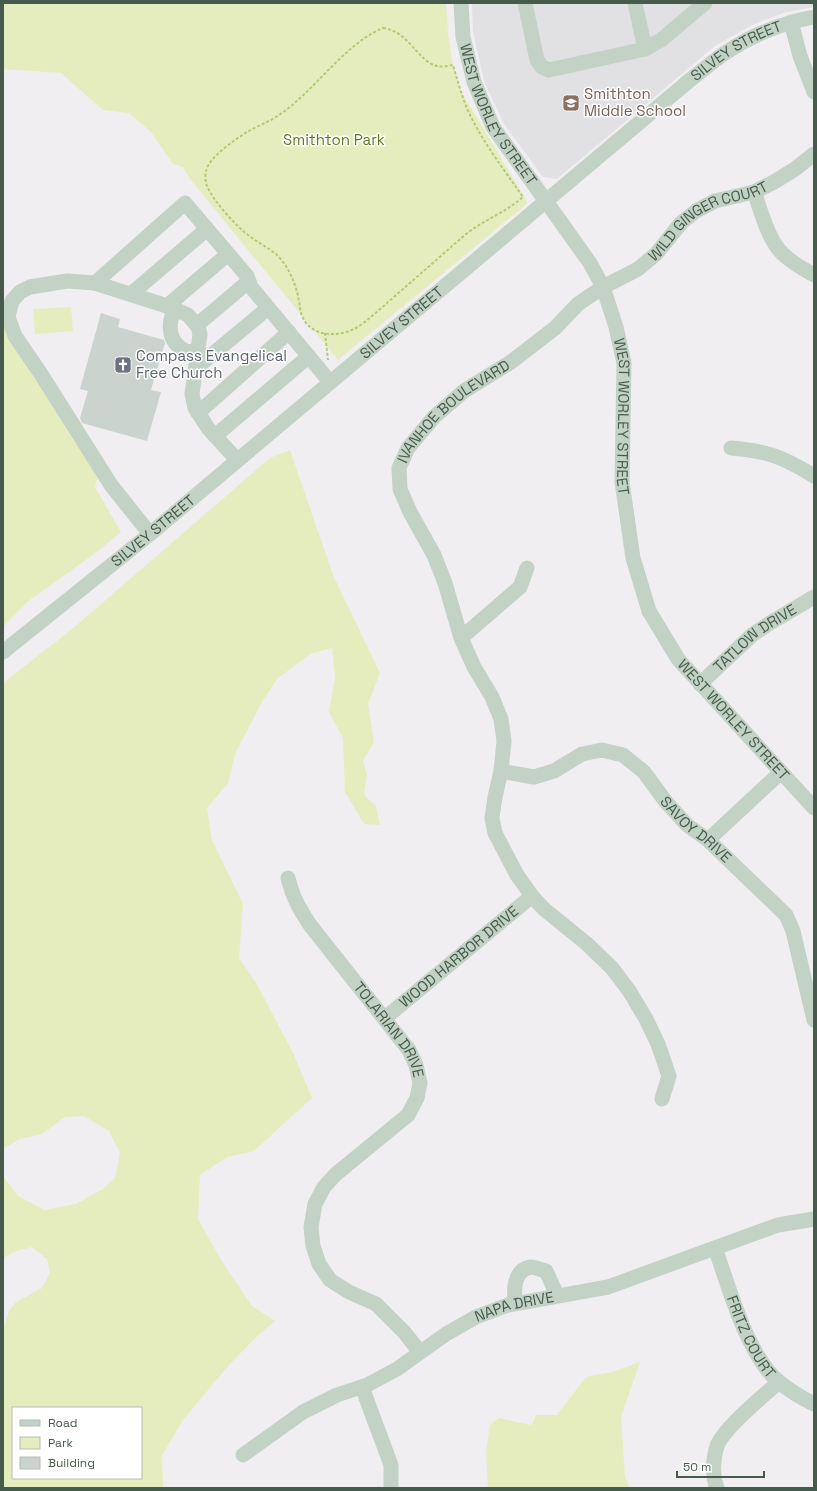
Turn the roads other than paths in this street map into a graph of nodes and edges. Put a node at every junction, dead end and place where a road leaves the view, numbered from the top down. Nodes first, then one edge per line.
1 (461, 3) edge
2 (525, 3) edge
3 (635, 3) edge
4 (705, 3) edge
5 (814, 18) edge
6 (791, 22) junction
7 (645, 49) junction
8 (814, 92) edge
9 (814, 154) edge
10 (754, 192) junction
11 (546, 201) junction
12 (207, 229) junction
13 (228, 254) junction
14 (814, 275) edge
15 (249, 281) junction
16 (95, 283) junction
17 (603, 287) junction
18 (131, 294) junction
19 (171, 307) junction
20 (268, 308) junction
21 (197, 325) junction
22 (289, 332) junction
23 (199, 352) junction
24 (309, 356) junction
25 (196, 368) junction
26 (330, 382) junction
27 (198, 413) junction
28 (215, 436) junction
29 (731, 448) dead end
30 (236, 460) junction
31 (814, 476) edge
32 (150, 534) junction
33 (527, 568) dead end
34 (814, 597) edge
35 (461, 638) junction
36 (3, 652) edge
37 (700, 684) junction
38 (501, 771) junction
39 (781, 772) junction
40 (814, 808) edge
41 (708, 840) junction
42 (288, 878) dead end
43 (532, 896) junction
44 (385, 1018) junction
45 (814, 1020) edge
46 (662, 1099) dead end
47 (814, 1219) edge
48 (715, 1248) junction
49 (556, 1295) junction
50 (514, 1303) junction
51 (420, 1352) junction
52 (779, 1382) junction
53 (362, 1387) junction
54 (814, 1404) edge
55 (243, 1455) dead end
56 (391, 1488) edge
57 (717, 1488) edge

1 - 11 street, WEST WORLEY STREET
2 - 7 street
3 - 7 street
4 - 7 street
5 - 6 street, SILVEY STREET
6 - 8 street
6 - 11 street, SILVEY STREET
9 - 10 street, WILD GINGER COURT
10 - 14 street
10 - 17 street, WILD GINGER COURT
11 - 17 street, WEST WORLEY STREET
11 - 26 street, SILVEY STREET
12 - 13 street
12 - 16 street
12 - 18 street
13 - 15 street
13 - 19 street
15 - 20 street
15 - 21 street
16 - 18 street
16 - 32 street
17 - 35 street, IVANHOE BOULEVARD
17 - 37 street, WEST WORLEY STREET
18 - 19 street
19 - 21 street
19 - 23 street
20 - 22 street
20 - 25 street
21 - 23 street
22 - 24 street
22 - 27 street
23 - 25 street
24 - 26 street
24 - 28 street
25 - 27 street
26 - 30 street, SILVEY STREET
27 - 28 street
28 - 30 street
29 - 31 street
30 - 32 street, SILVEY STREET
32 - 36 street, SILVEY STREET
33 - 35 street
34 - 37 street, TATLOW DRIVE
35 - 38 street, IVANHOE BOULEVARD
37 - 39 street, WEST WORLEY STREET
38 - 41 street, SAVOY DRIVE
38 - 43 street, IVANHOE BOULEVARD
39 - 40 street, WEST WORLEY STREET
39 - 41 street
41 - 45 street, SAVOY DRIVE
42 - 44 street, TOLARIAN DRIVE
43 - 44 street, WOOD HARBOR DRIVE
43 - 46 street, IVANHOE BOULEVARD
44 - 51 street, TOLARIAN DRIVE
47 - 48 street, NAPA DRIVE
48 - 49 street, NAPA DRIVE
48 - 52 street, FRITZ COURT
49 - 50 street, NAPA DRIVE
49 - 50 street
50 - 51 street, NAPA DRIVE
51 - 53 street, NAPA DRIVE
52 - 54 street, FRITZ COURT
52 - 57 street
53 - 55 street, NAPA DRIVE
53 - 56 street

